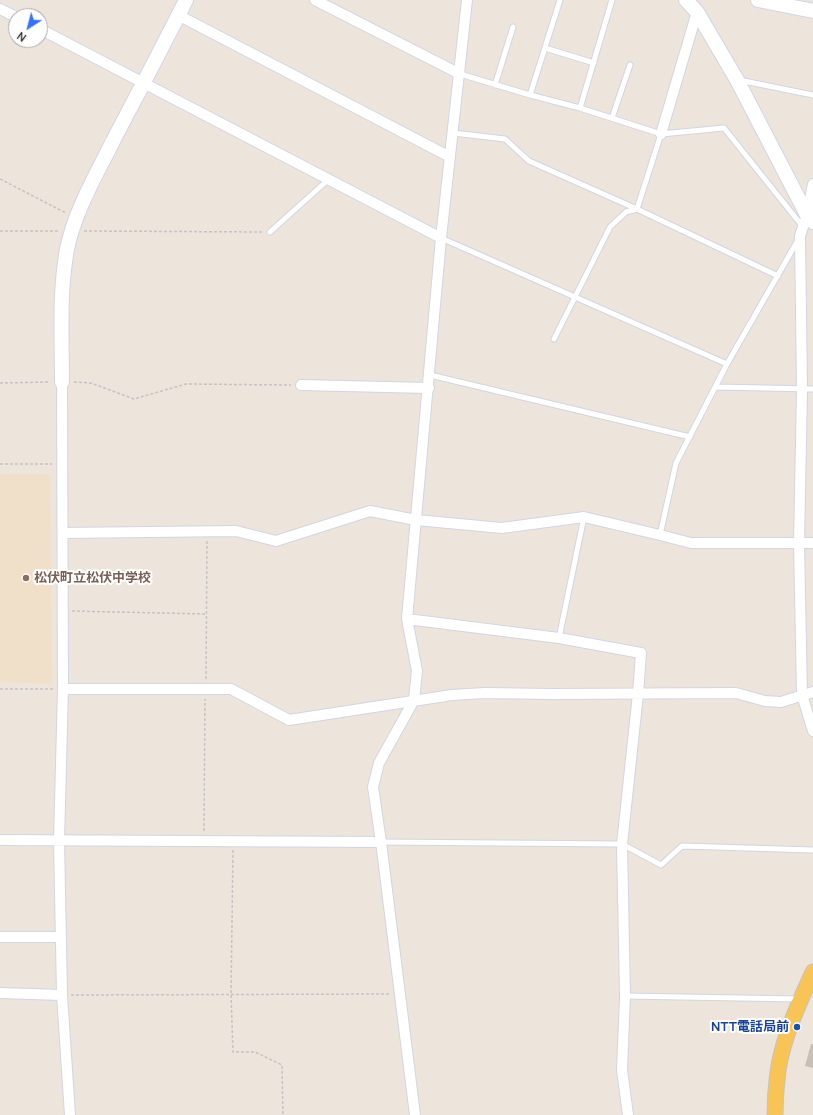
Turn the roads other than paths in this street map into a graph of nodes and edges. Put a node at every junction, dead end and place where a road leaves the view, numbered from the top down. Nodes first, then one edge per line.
1 (186, 0) edge
2 (315, 0) edge
3 (467, 0) edge
4 (560, 0) edge
5 (612, 0) edge
6 (686, 0) edge
7 (758, 0) edge
8 (813, 11) edge
9 (697, 12) junction
10 (178, 15) junction
11 (513, 27) dead end
12 (48, 33) edge
13 (545, 48) junction
14 (594, 63) junction
15 (630, 65) dead end
16 (460, 74) junction
17 (737, 80) junction
18 (143, 83) junction
19 (494, 85) junction
20 (530, 95) junction
21 (813, 95) edge
22 (580, 108) junction
23 (612, 118) junction
24 (453, 133) junction
25 (661, 134) junction
26 (450, 157) junction
27 (329, 179) junction
28 (813, 184) edge
29 (637, 209) junction
30 (806, 225) edge
31 (270, 232) road end
32 (441, 238) junction
33 (778, 276) junction
34 (575, 297) junction
35 (554, 339) dead end
36 (727, 364) junction
37 (430, 375) junction
38 (62, 382) joint
39 (301, 385) road end
40 (716, 387) junction
41 (428, 388) junction
42 (802, 389) junction
43 (813, 389) edge
44 (690, 437) junction
45 (584, 517) junction
46 (416, 520) junction
47 (63, 532) junction
48 (660, 534) junction
49 (799, 543) junction
50 (813, 543) edge
51 (407, 619) junction
52 (559, 638) junction
53 (63, 689) junction
54 (813, 692) edge
55 (638, 694) junction
56 (802, 695) junction
57 (414, 700) junction
58 (813, 731) edge
59 (0, 840) edge
60 (59, 840) junction
61 (381, 842) junction
62 (622, 844) junction
63 (813, 850) edge
64 (0, 937) edge
65 (61, 937) junction
66 (813, 972) edge
67 (0, 993) edge
68 (62, 995) junction
69 (625, 996) junction
70 (800, 1000) junction
71 (70, 1115) edge
72 (415, 1115) edge
73 (628, 1115) edge
74 (775, 1115) edge

1 - 10 street
2 - 16 street
3 - 16 street
4 - 13 lane
5 - 14 lane
6 - 9 street
7 - 8 street
9 - 17 street
9 - 25 street
10 - 18 street
10 - 26 street
11 - 19 lane
12 - 18 street
13 - 14 lane
13 - 20 lane
14 - 22 lane
15 - 23 lane
16 - 19 lane
16 - 24 street
17 - 21 lane
17 - 30 street
18 - 27 street
18 - 38 street
19 - 20 lane
20 - 22 lane
22 - 23 lane
23 - 25 lane
24 - 26 street
24 - 29 lane
25 - 29 lane
25 - 30 lane
26 - 32 street
27 - 31 lane
27 - 32 street
28 - 30 street
29 - 33 lane
29 - 34 lane
30 - 33 lane
30 - 42 street
32 - 34 lane
32 - 37 street
33 - 36 lane
34 - 35 lane
34 - 36 lane
36 - 40 lane
37 - 41 street
37 - 44 lane
38 - 47 street
39 - 41 street
40 - 42 lane
40 - 44 lane
41 - 46 street
42 - 43 lane
42 - 49 street
44 - 48 lane
45 - 46 street
45 - 48 street
45 - 52 lane
46 - 47 street
46 - 51 street
47 - 53 street
48 - 49 street
49 - 50 street
49 - 56 street
51 - 52 street
51 - 57 street
52 - 55 street
53 - 57 street
53 - 60 street
54 - 56 street
55 - 56 street
55 - 57 street
55 - 62 street
56 - 58 street
57 - 61 street
59 - 60 street
60 - 61 street
60 - 65 street
61 - 62 lane
61 - 72 street
62 - 63 lane
62 - 69 street
64 - 65 street
65 - 68 street
66 - 70 main road
67 - 68 street
68 - 71 street
69 - 70 lane
69 - 73 street
70 - 74 main road

